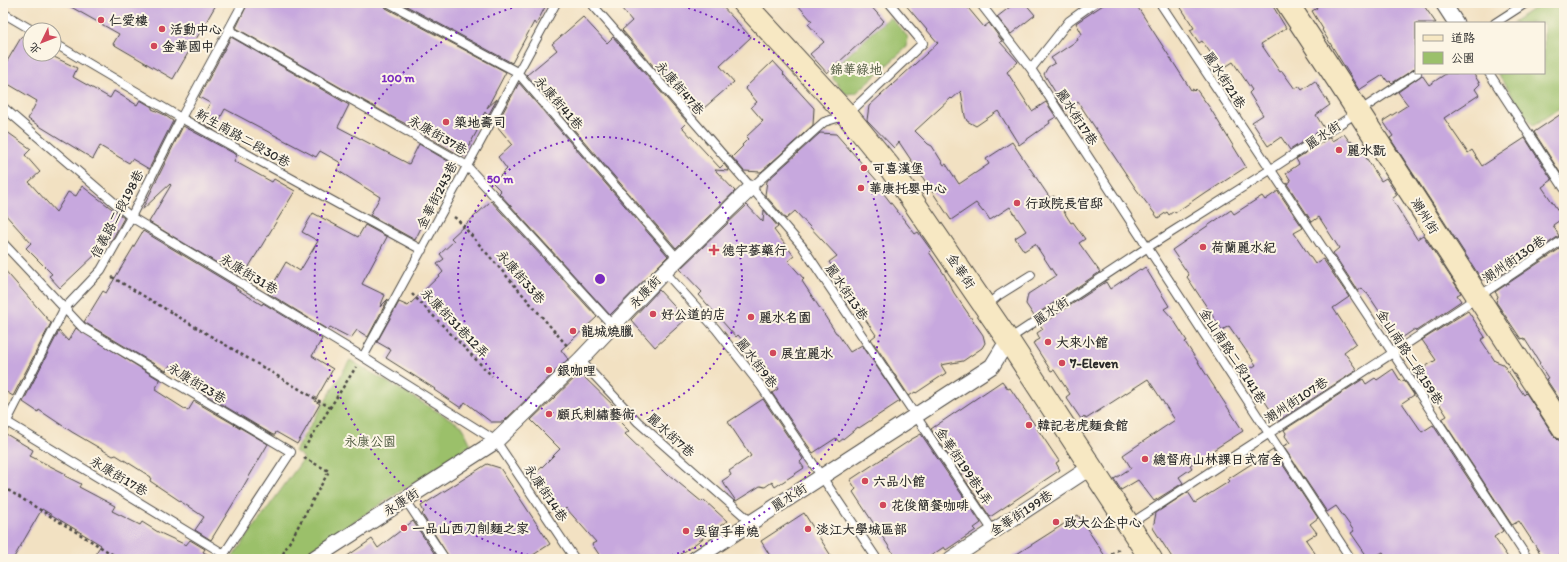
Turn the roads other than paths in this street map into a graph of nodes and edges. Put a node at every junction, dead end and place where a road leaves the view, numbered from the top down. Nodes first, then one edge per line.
1 (243, 3) edge
2 (389, 3) edge
3 (556, 3) edge
4 (592, 3) edge
5 (744, 3) edge
6 (893, 3) edge
7 (980, 3) edge
8 (1094, 3) edge
9 (1160, 3) edge
10 (1287, 3) edge
11 (1443, 3) edge
12 (1526, 3) edge
13 (3, 14) edge
14 (1455, 22) edge
15 (1497, 22) edge
16 (22, 24) edge
17 (229, 30) junction
18 (62, 48) edge
19 (1031, 69) junction
20 (517, 72) junction
21 (1415, 74) edge
22 (1490, 74) edge
23 (3, 107) edge
24 (1359, 111) junction
25 (847, 115) junction
26 (180, 118) junction
27 (466, 165) junction
28 (1270, 170) junction
29 (751, 188) junction
30 (1564, 188) edge
31 (131, 217) junction
32 (1564, 239) edge
33 (3, 243) edge
34 (1148, 247) junction
35 (422, 250) junction
36 (678, 259) junction
37 (665, 272) junction
38 (1031, 275) dead end
39 (1478, 298) junction
40 (985, 306) junction
41 (64, 309) junction
42 (613, 326) junction
43 (1008, 340) junction
44 (1392, 352) junction
45 (363, 356) junction
46 (580, 360) junction
47 (916, 415) junction
48 (4, 423) edge
49 (1564, 429) edge
50 (1268, 433) junction
51 (496, 441) junction
52 (1091, 467) junction
53 (822, 476) junction
54 (405, 499) junction
55 (751, 522) junction
56 (1129, 524) junction
57 (993, 531) junction
58 (223, 556) edge
59 (319, 557) edge
60 (445, 559) edge
61 (575, 559) edge
62 (695, 559) edge
63 (877, 559) edge
64 (951, 559) edge
65 (1151, 559) edge
66 (1351, 559) edge
67 (1528, 559) edge

1 - 17 lane, 信義路二段198巷
2 - 20 lane, 永康街41巷
3 - 20 lane, 金華街243巷
4 - 29 lane, 永康街47巷
5 - 25 street, 金華街
6 - 25 lane, 永康街
7 - 19 lane, 麗水街17巷
8 - 19 lane
9 - 28 lane, 麗水街21巷
10 - 24 street, 潮州街
11 - 14 street
12 - 15 lane
13 - 16 lane
17 - 26 lane, 信義路二段198巷
17 - 27 lane, 永康街37巷
18 - 26 lane, 新生南路二段30巷
19 - 34 lane, 麗水街17巷
20 - 27 lane, 金華街243巷
20 - 36 lane, 永康街41巷
21 - 24 lane, 麗水街
22 - 30 lane
23 - 31 lane, 永康街31巷
24 - 28 lane, 麗水街
24 - 39 street, 潮州街
25 - 29 lane, 永康街
25 - 40 street, 金華街
26 - 31 lane, 信義路二段198巷
26 - 35 lane, 新生南路二段30巷
27 - 35 lane, 金華街243巷
27 - 42 lane, 永康街37巷
28 - 34 lane, 麗水街
28 - 44 lane, 金山南路二段159巷
29 - 36 street, 永康街
29 - 47 lane, 麗水街13巷
31 - 41 lane, 信義路二段198巷
31 - 45 lane, 永康街31巷
32 - 39 lane, 潮州街130巷
33 - 41 lane, 永康街23巷
34 - 43 lane, 麗水街
34 - 50 lane, 金山南路二段141巷
35 - 45 lane, 金華街243巷
36 - 37 street, 永康街
37 - 42 street, 永康街
37 - 53 lane, 麗水街9巷
38 - 40 lane
39 - 44 lane, 潮州街107巷
39 - 49 street, 潮州街
40 - 43 street, 金華街
41 - 48 lane, 信義路二段198巷
41 - 58 lane, 永康街23巷
42 - 46 street, 永康街
43 - 47 street, 麗水街
43 - 52 street, 金華街
44 - 50 lane, 潮州街107巷
44 - 67 lane, 金山南路二段159巷
45 - 51 lane, 永康街31巷
46 - 51 street, 永康街
46 - 55 lane, 麗水街7巷
47 - 53 street, 麗水街
47 - 57 lane, 金華街199巷1弄
48 - 58 lane, 永康街17巷
50 - 56 lane, 潮州街107巷
50 - 66 lane, 金山南路二段141巷
51 - 54 street, 永康街
51 - 61 lane, 永康街14巷
52 - 56 street, 金華街
52 - 57 street, 金華街199巷
53 - 55 street, 麗水街
53 - 63 lane, 麗水街9巷
54 - 59 street, 永康街
54 - 60 lane
55 - 62 street, 麗水街
56 - 65 street, 金華街
57 - 64 street, 金華街199巷

